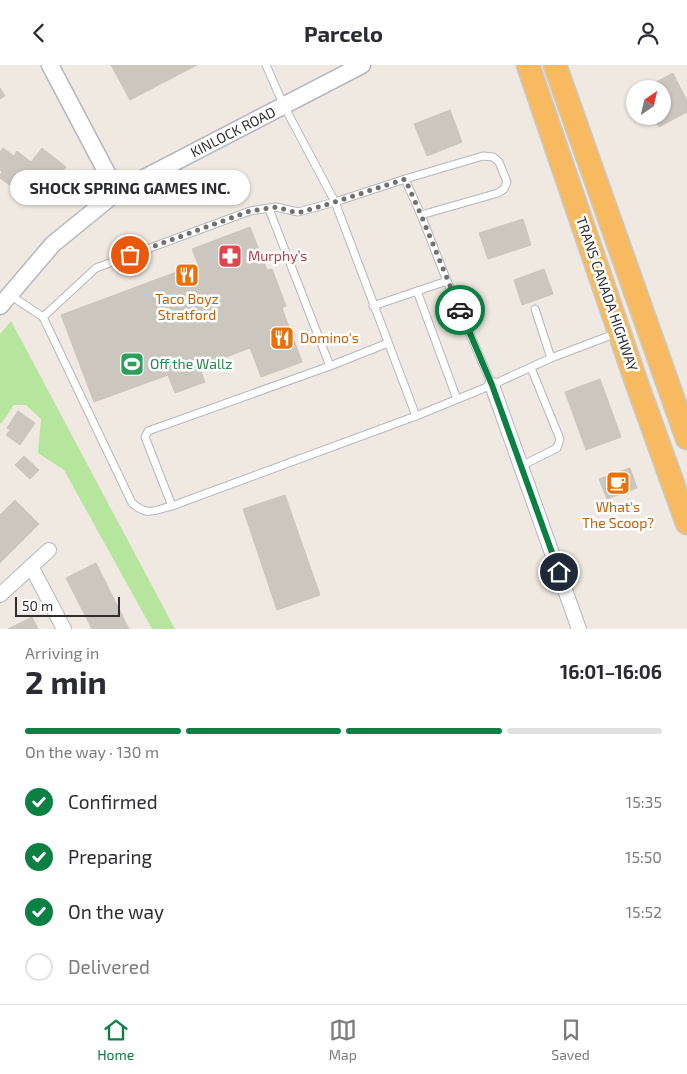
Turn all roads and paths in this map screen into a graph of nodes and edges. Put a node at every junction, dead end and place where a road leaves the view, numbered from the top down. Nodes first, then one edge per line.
1 (50, 65) edge
2 (266, 65) edge
3 (362, 65) edge
4 (528, 65) edge
5 (555, 65) edge
6 (572, 65) edge
7 (284, 106) junction
8 (580, 135) junction
9 (405, 179) junction
10 (118, 192) junction
11 (335, 202) junction
12 (269, 209) junction
13 (421, 215) junction
14 (447, 281) junction
15 (417, 291) junction
16 (5, 301) edge
17 (373, 306) junction
18 (535, 309) dead end
19 (43, 317) junction
20 (620, 332) junction
21 (388, 343) junction
22 (551, 359) junction
23 (330, 366) junction
24 (531, 367) junction
25 (492, 385) junction
26 (457, 399) junction
27 (416, 416) junction
28 (687, 438) edge
29 (521, 466) junction
30 (172, 506) junction
31 (687, 523) edge
32 (49, 549) dead end
33 (31, 567) junction
34 (0, 595) edge
35 (64, 629) edge
36 (579, 629) edge

1 - 10 street
2 - 7 lane
3 - 7 street, KINLOCK ROAD
4 - 20 highway, TRANS CANADA HIGHWAY
5 - 8 highway, TRANS CANADA HIGHWAY
6 - 8 highway
7 - 10 street, KINLOCK ROAD
7 - 11 lane
8 - 28 highway, TRANS CANADA HIGHWAY
9 - 11 lane
9 - 13 lane
9 - 13 lane
10 - 16 street, KINLOCK ROAD
11 - 12 lane
11 - 17 lane
12 - 19 lane
12 - 23 lane
13 - 14 lane
14 - 15 lane
14 - 25 lane
15 - 17 lane
15 - 26 lane
16 - 19 lane
17 - 21 lane
18 - 22 lane
19 - 30 lane
20 - 22 lane
20 - 31 highway, TRANS CANADA HIGHWAY
21 - 23 lane
21 - 27 lane
22 - 24 lane
23 - 30 lane
24 - 25 lane
24 - 29 lane
25 - 26 lane
25 - 29 street
26 - 27 lane
27 - 30 lane
29 - 36 street
32 - 33 street
33 - 34 street
33 - 35 street

